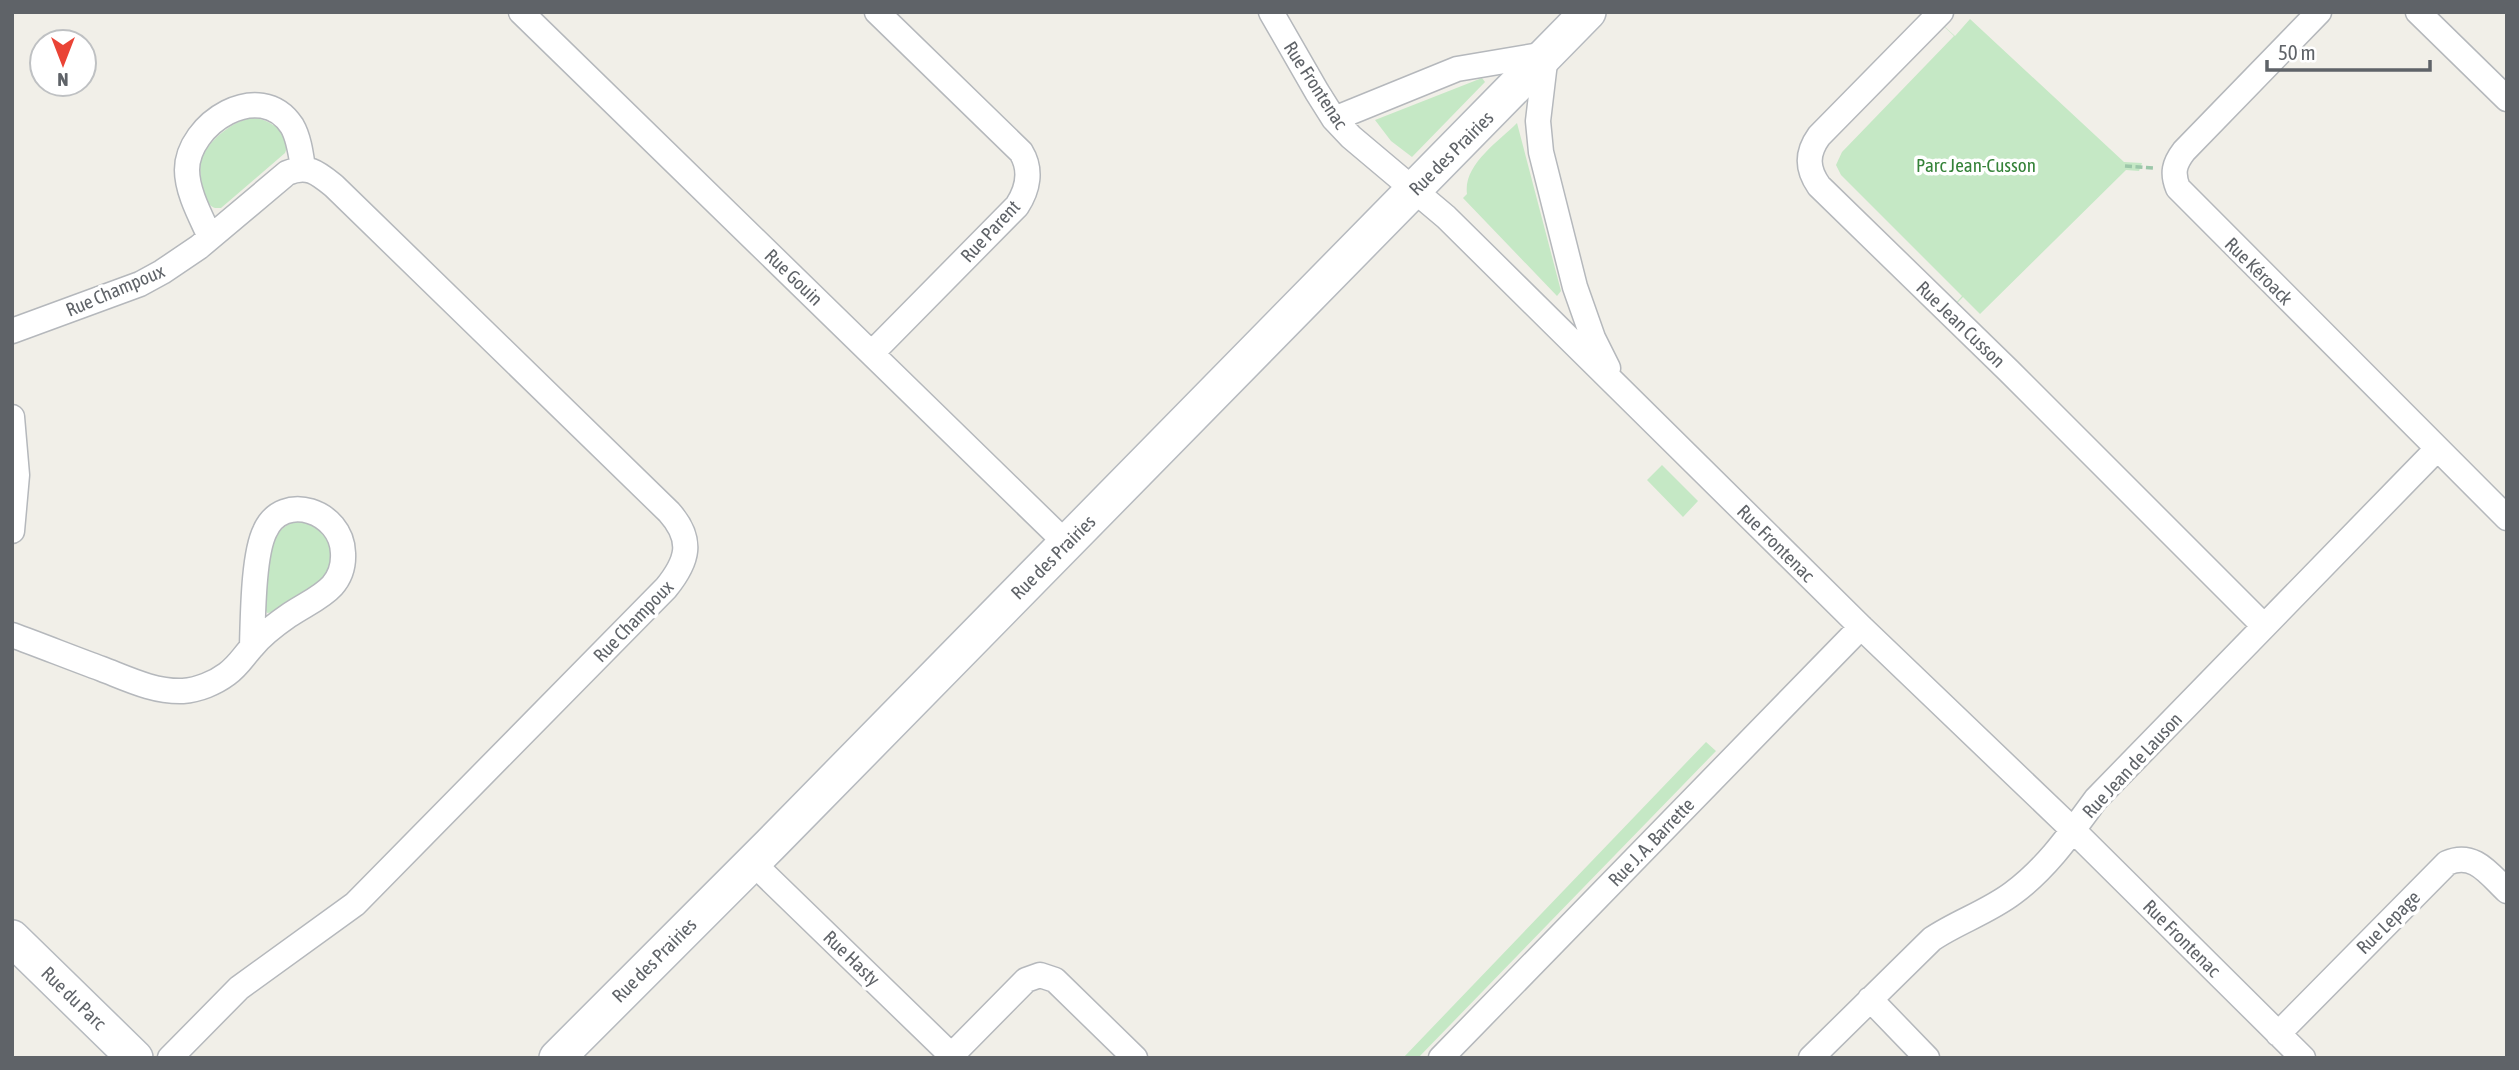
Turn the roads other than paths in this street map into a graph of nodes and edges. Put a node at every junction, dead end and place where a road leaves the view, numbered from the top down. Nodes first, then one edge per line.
1 (521, 12) edge
2 (877, 12) edge
3 (1271, 12) edge
4 (1588, 12) edge
5 (1941, 12) edge
6 (2319, 12) edge
7 (2418, 12) edge
8 (1546, 54) junction
9 (2507, 99) edge
10 (1334, 119) junction
11 (303, 168) junction
12 (1414, 190) junction
13 (210, 237) junction
14 (12, 331) edge
15 (872, 352) junction
16 (1622, 390) junction
17 (12, 417) edge
18 (2437, 449) junction
19 (2507, 518) edge
20 (12, 531) edge
21 (1066, 543) junction
22 (2264, 626) junction
23 (1861, 627) junction
24 (12, 635) edge
25 (252, 646) junction
26 (2073, 830) junction
27 (752, 862) junction
28 (2507, 891) edge
29 (12, 938) edge
30 (1870, 999) junction
31 (2278, 1034) junction
32 (950, 1056) edge
33 (135, 1058) edge
34 (170, 1058) edge
35 (557, 1058) edge
36 (1135, 1058) edge
37 (1441, 1058) edge
38 (1811, 1058) edge
39 (1927, 1058) edge
40 (2302, 1058) edge

1 - 15 street, Rue Gouin
2 - 15 street, Rue Parent
3 - 10 street, Rue Frontenac
4 - 8 main road, Rue des Prairies
5 - 22 street, Rue Jean Cusson
6 - 18 street, Rue Kéroack
7 - 9 street
8 - 10 street
8 - 12 main road, Rue des Prairies
8 - 16 street
10 - 12 street, Rue Frontenac
11 - 13 street, Rue Champoux
11 - 13 street
11 - 34 street, Rue Champoux
12 - 16 street, Rue Frontenac
12 - 21 main road, Rue des Prairies
13 - 14 street, Rue Champoux
15 - 21 street, Rue Gouin
16 - 23 street, Rue Frontenac
17 - 20 street
18 - 19 street, Rue Kéroack
18 - 22 street, Rue Jean de Lauson
21 - 27 main road, Rue des Prairies
22 - 26 street, Rue Jean de Lauson
23 - 26 street, Rue Frontenac
23 - 37 street, Rue J. A. Barrette
24 - 25 street
25 - 25 street
26 - 30 street, Rue Jean de Lauson
26 - 31 street, Rue Frontenac
27 - 32 street, Rue Hasty
27 - 35 main road, Rue des Prairies
28 - 31 street, Rue Lepage
29 - 33 main road, Rue du Parc
30 - 38 street, Rue Jean de Lauson
30 - 39 street
31 - 40 street, Rue Frontenac
32 - 36 street

